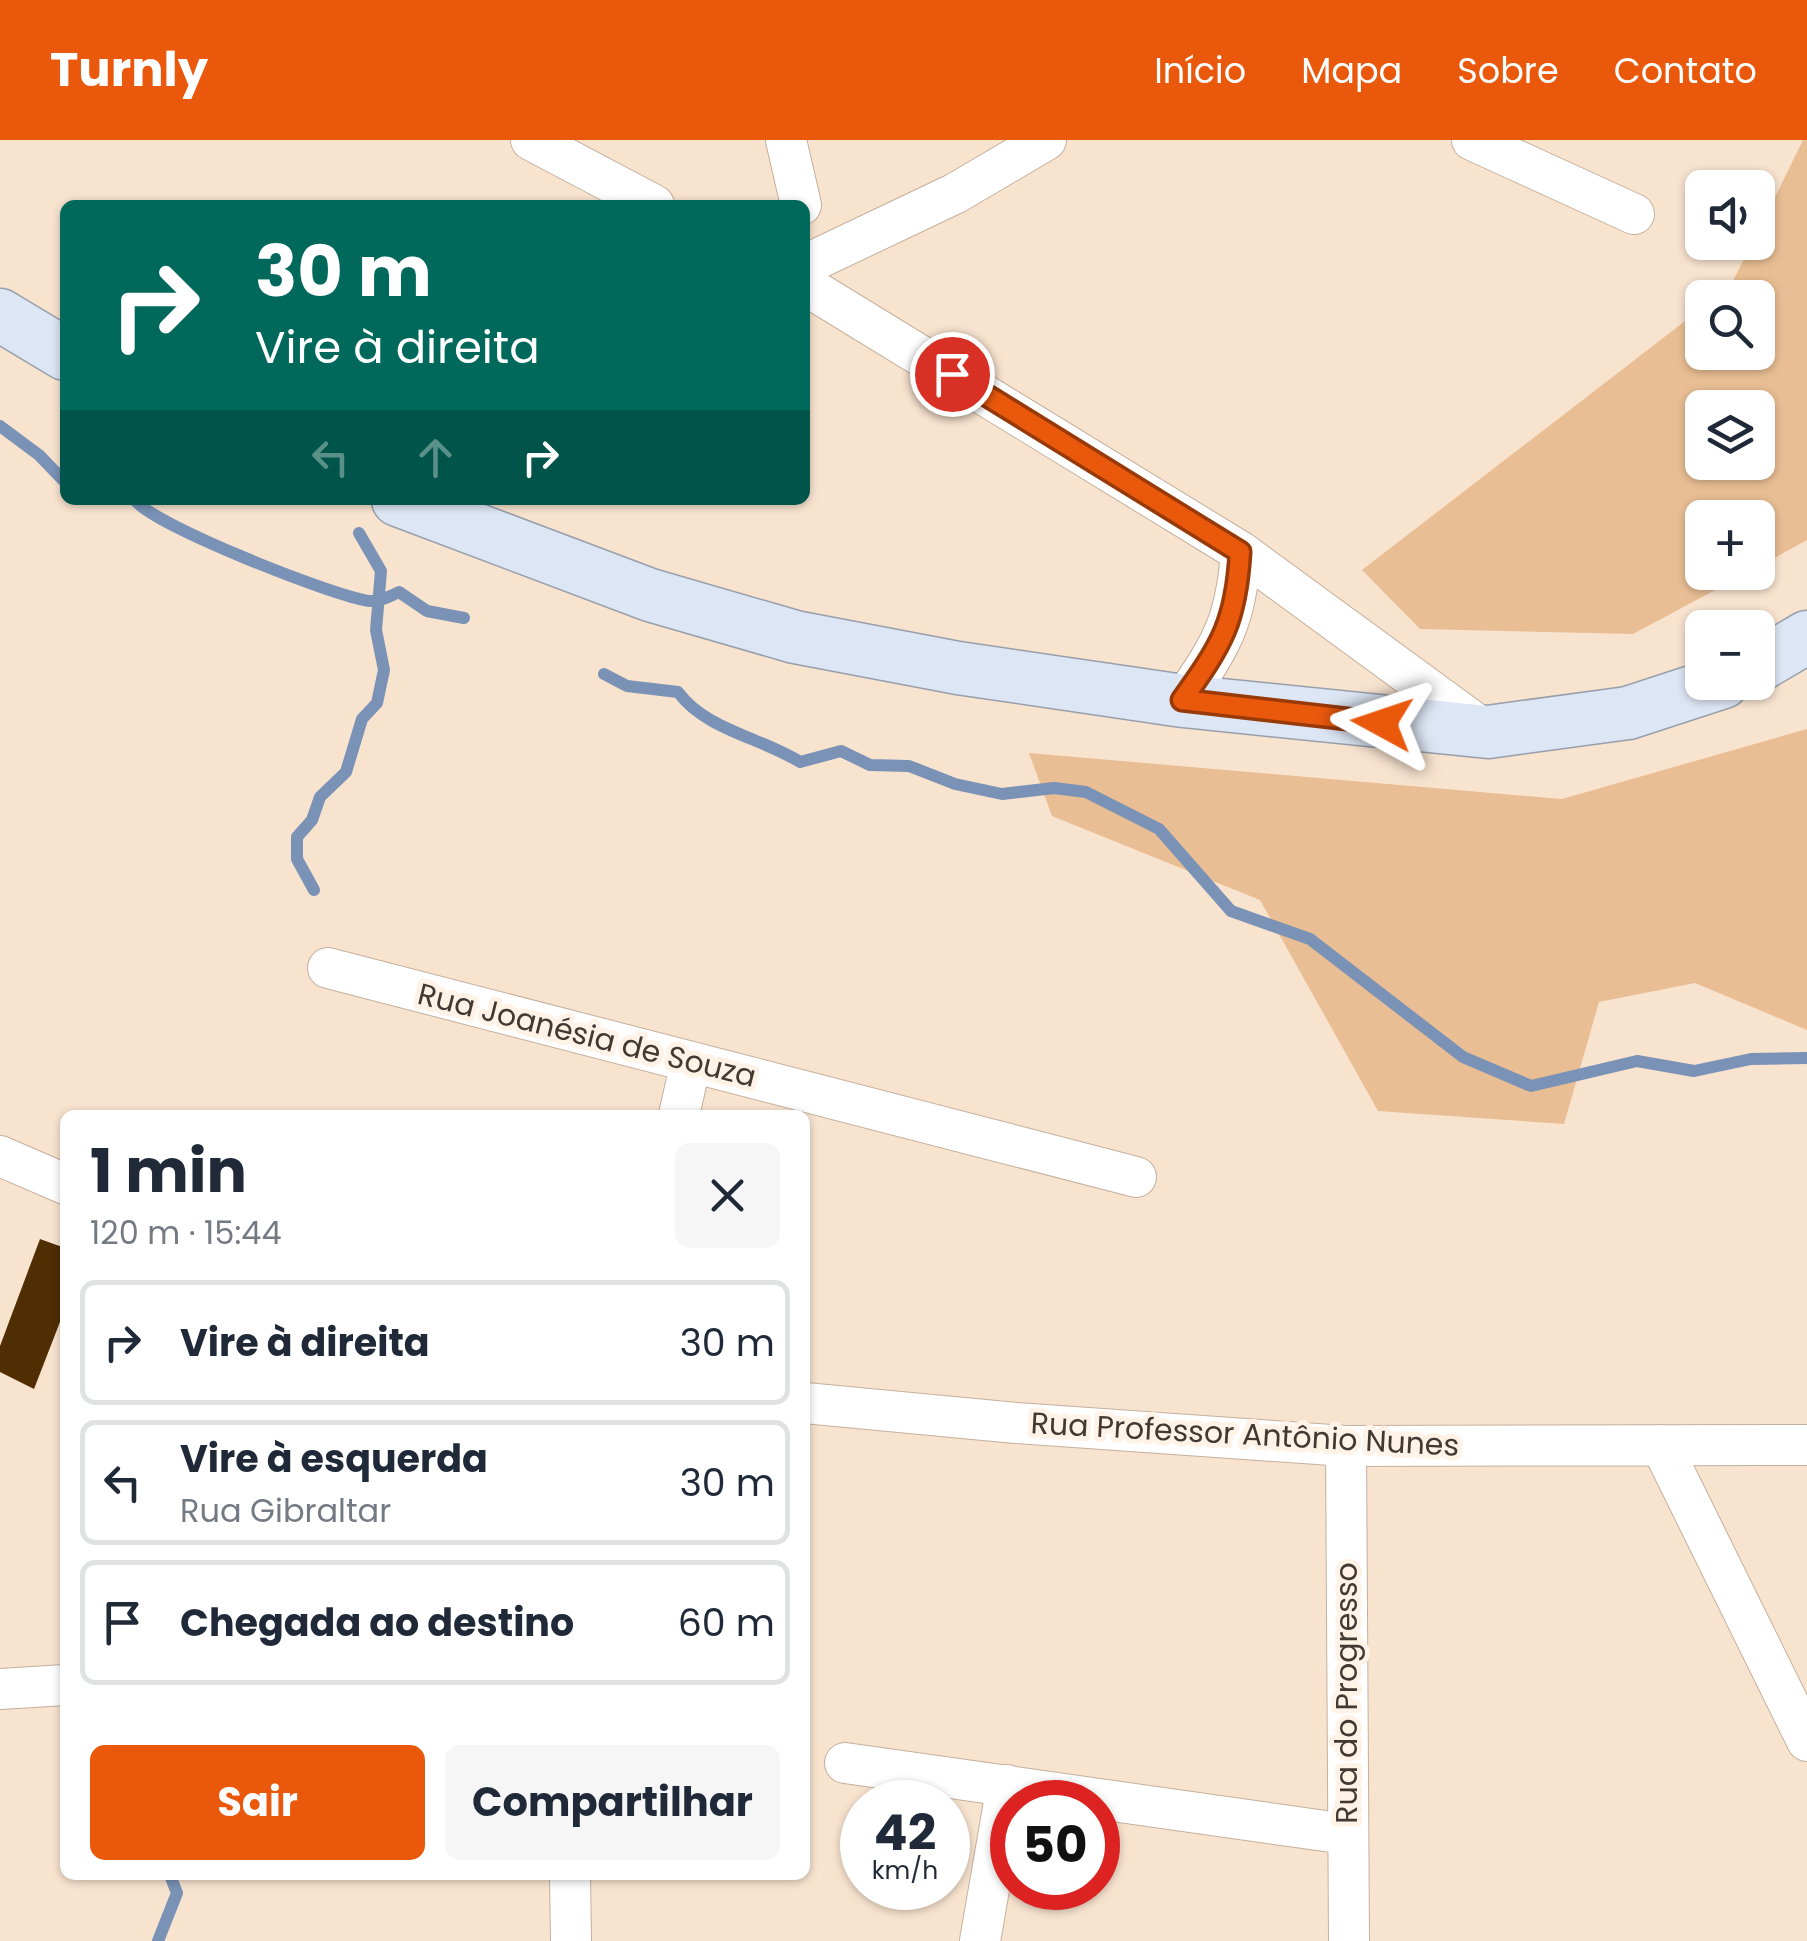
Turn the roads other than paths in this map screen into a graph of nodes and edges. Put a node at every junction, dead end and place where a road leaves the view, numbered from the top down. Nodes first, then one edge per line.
1 (531, 140) edge
2 (786, 140) edge
3 (1046, 140) edge
4 (1472, 140) edge
5 (645, 200) edge
6 (799, 200) edge
7 (1634, 214) dead end
8 (811, 267) edge
9 (0, 315) edge
10 (60, 351) edge
11 (411, 505) edge
12 (1240, 552) junction
13 (1807, 637) edge
14 (1775, 656) edge
15 (1685, 694) edge
16 (1182, 700) junction
17 (1488, 732) junction
18 (328, 968) dead end
19 (691, 1062) junction
20 (680, 1110) edge
21 (0, 1156) edge
22 (1136, 1177) dead end
23 (60, 1182) edge
24 (810, 1403) edge
25 (1661, 1445) junction
26 (1807, 1445) edge
27 (1346, 1446) junction
28 (60, 1686) edge
29 (0, 1689) edge
30 (1807, 1740) edge
31 (845, 1763) dead end
32 (990, 1783) edge
33 (1120, 1801) edge
34 (1346, 1834) junction
35 (570, 1880) edge
36 (990, 1885) edge
37 (571, 1941) edge
38 (980, 1941) edge
39 (1349, 1941) edge

1 - 5 street
2 - 6 street
3 - 8 street
4 - 7 street
8 - 12 street
9 - 10 main road
11 - 16 main road
12 - 16 street
12 - 17 street
13 - 14 main road
15 - 17 main road
16 - 17 main road
18 - 19 street, Rua Joanésia de Souza
19 - 20 street
19 - 22 street, Rua Joanésia de Souza
21 - 23 street
24 - 27 street, Rua Professor Antônio Nunes
25 - 26 street, Rua Professor Antônio Nunes
25 - 27 street, Rua Professor Antônio Nunes
25 - 30 street
27 - 34 street, Rua do Progresso
28 - 29 street
31 - 32 street
33 - 34 street
34 - 39 street, Rua do Progresso
35 - 37 street
36 - 38 street

